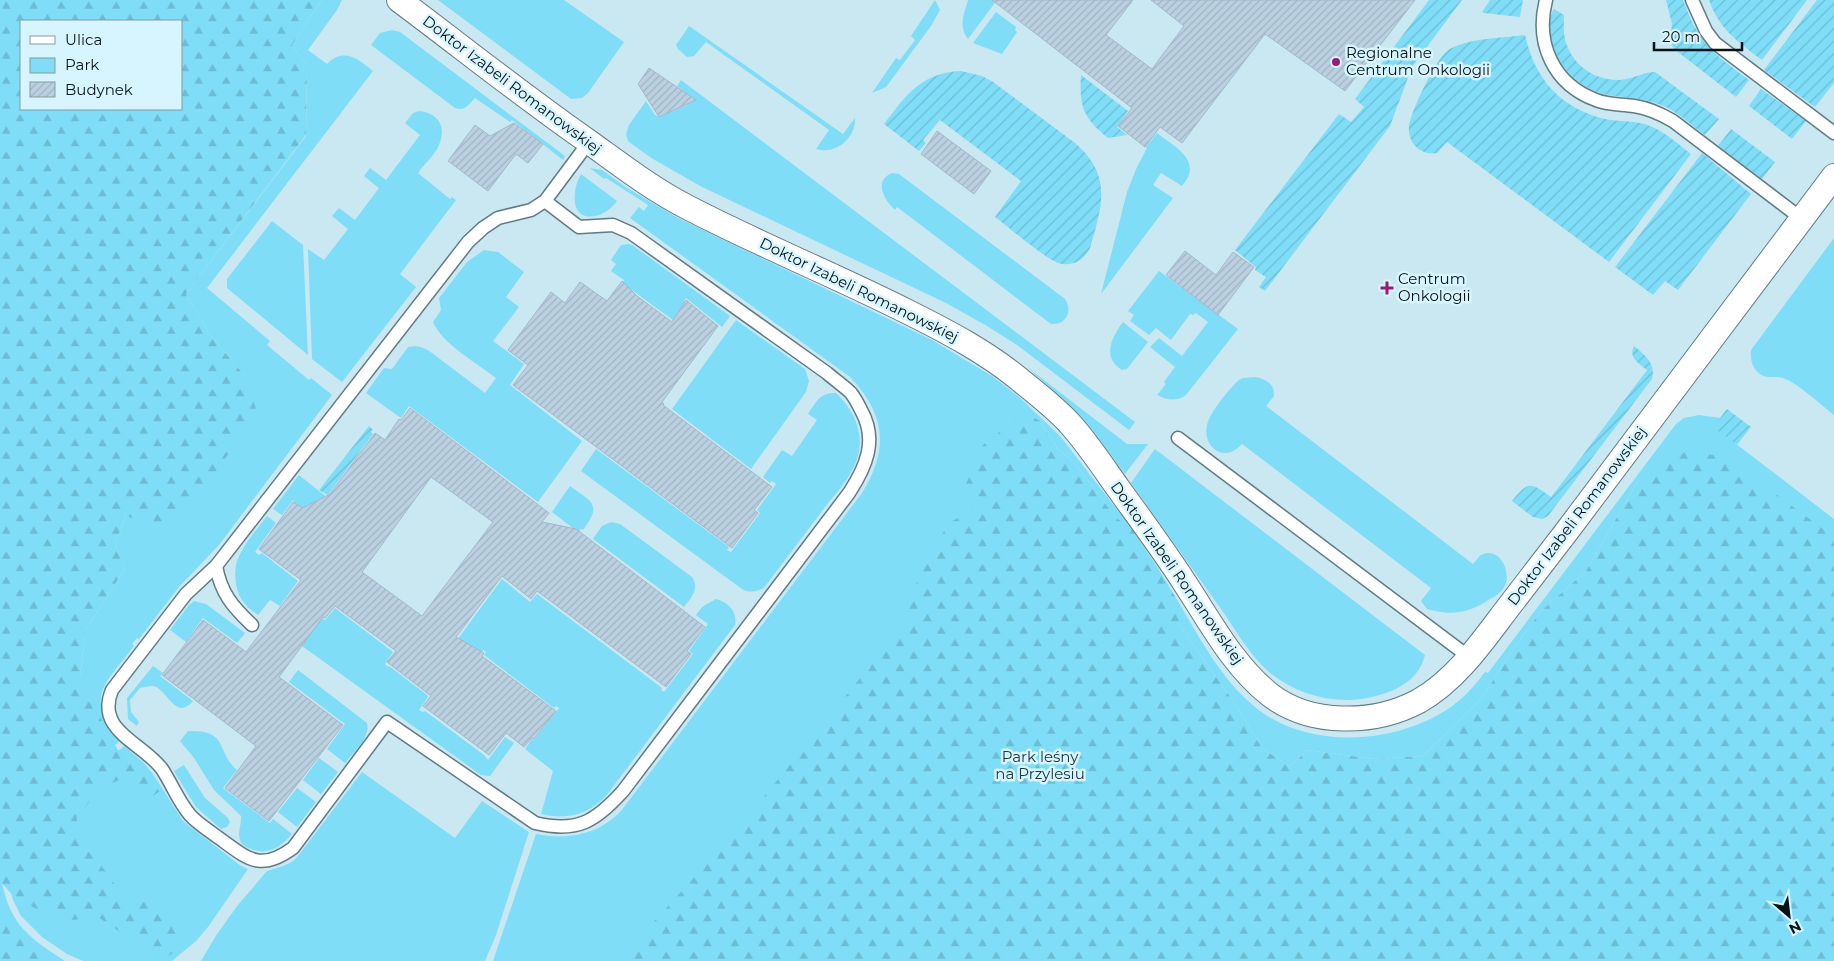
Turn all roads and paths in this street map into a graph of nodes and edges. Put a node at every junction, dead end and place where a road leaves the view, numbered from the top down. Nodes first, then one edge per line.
1 (399, 0) edge
2 (1546, 0) edge
3 (1692, 0) edge
4 (1834, 133) edge
5 (589, 142) junction
6 (1834, 176) edge
7 (545, 201) junction
8 (1802, 219) junction
9 (1178, 438) dead end
10 (216, 566) junction
11 (252, 625) dead end
12 (1469, 657) junction

1 - 5 street, Doktor Izabeli Romanowskiej
2 - 8 lane
3 - 4 lane
5 - 7 lane
5 - 12 street, Doktor Izabeli Romanowskiej
6 - 8 street, Doktor Izabeli Romanowskiej
7 - 10 lane
7 - 10 lane
8 - 12 street, Doktor Izabeli Romanowskiej
9 - 12 lane
10 - 11 lane

